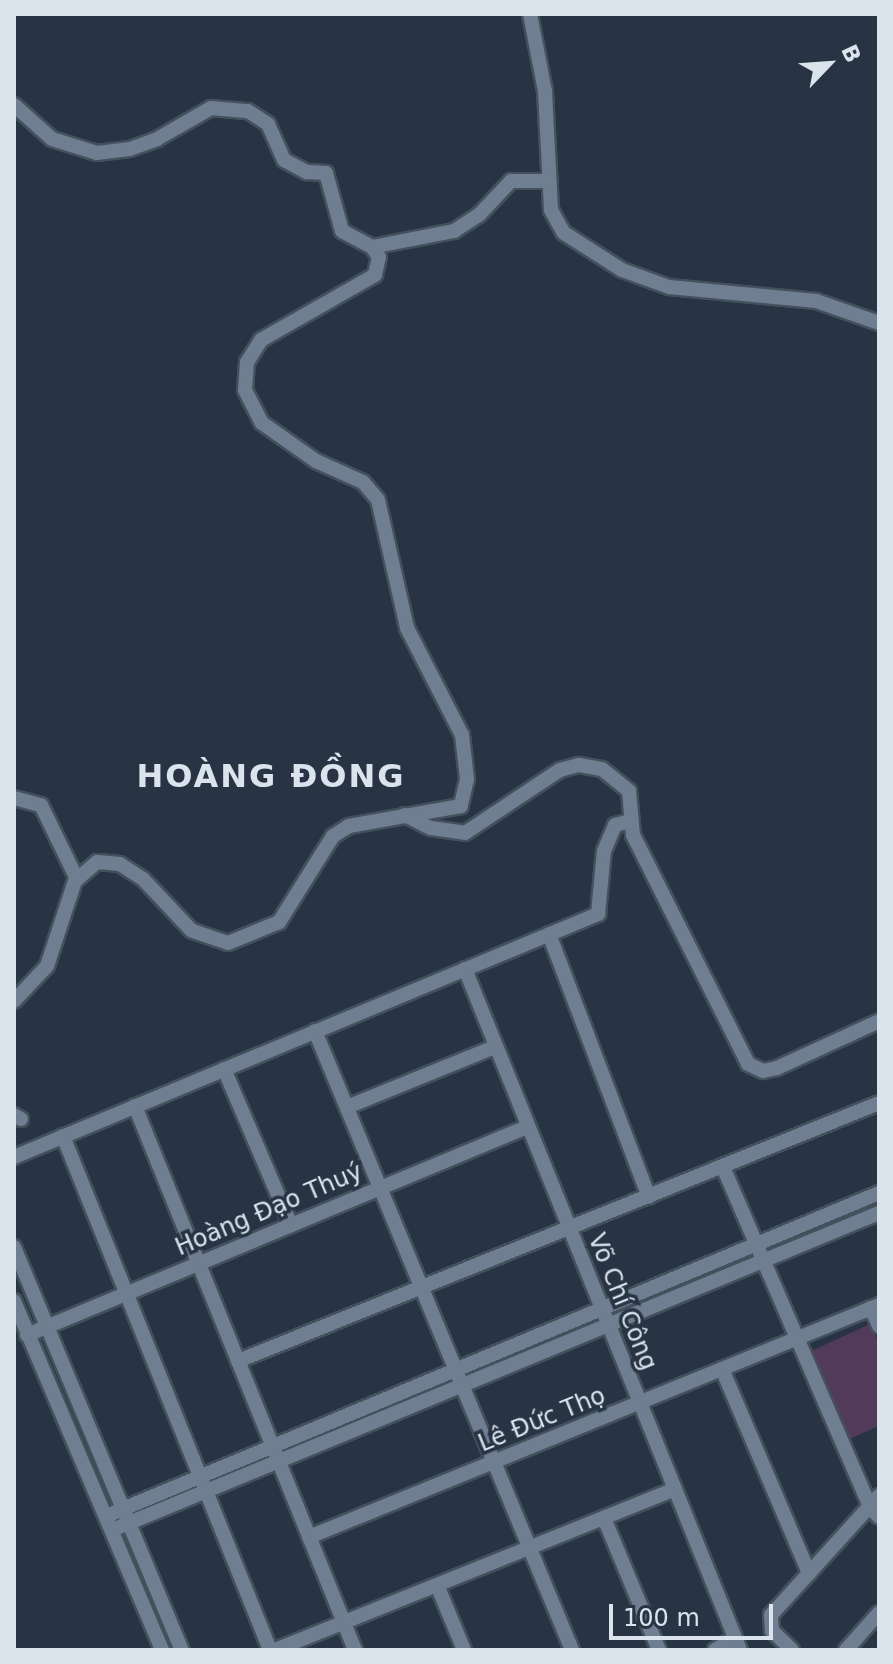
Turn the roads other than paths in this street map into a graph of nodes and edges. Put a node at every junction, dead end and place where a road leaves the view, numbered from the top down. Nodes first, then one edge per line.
1 (530, 14) edge
2 (14, 105) edge
3 (548, 181) junction
4 (372, 247) junction
5 (879, 323) edge
6 (14, 798) edge
7 (405, 815) junction
8 (631, 821) junction
9 (77, 879) junction
10 (549, 934) junction
11 (465, 969) junction
12 (14, 1001) edge
13 (879, 1021) edge
14 (315, 1031) junction
15 (495, 1047) junction
16 (224, 1069) junction
17 (879, 1103) edge
18 (135, 1106) junction
19 (347, 1107) junction
20 (527, 1127) junction
21 (63, 1136) junction
22 (14, 1157) edge
23 (723, 1167) junction
24 (380, 1187) junction
25 (879, 1193) edge
26 (649, 1197) junction
27 (879, 1213) edge
28 (291, 1225) junction
29 (568, 1226) junction
30 (756, 1243) junction
31 (14, 1247) edge
32 (764, 1262) junction
33 (199, 1263) junction
34 (420, 1284) junction
35 (127, 1294) junction
36 (14, 1301) edge
37 (875, 1307) edge
38 (602, 1310) junction
39 (608, 1325) junction
40 (879, 1326) edge
41 (47, 1327) junction
42 (27, 1335) junction
43 (796, 1337) junction
44 (238, 1361) junction
45 (722, 1369) junction
46 (459, 1377) junction
47 (639, 1404) junction
48 (276, 1454) junction
49 (494, 1463) junction
50 (204, 1484) junction
51 (674, 1490) junction
52 (876, 1507) edge
53 (125, 1516) junction
54 (604, 1518) junction
55 (109, 1523) junction
56 (309, 1537) junction
57 (530, 1548) junction
58 (809, 1573) junction
59 (437, 1585) junction
60 (879, 1613) edge
61 (344, 1623) junction
62 (738, 1644) edge
63 (162, 1650) edge
64 (182, 1650) edge
65 (273, 1650) edge
66 (355, 1650) edge
67 (464, 1650) edge
68 (572, 1650) edge
69 (659, 1650) edge
70 (715, 1650) edge
71 (792, 1650) edge
72 (846, 1650) edge

1 - 3 street
2 - 4 street
3 - 4 street
3 - 5 street
4 - 7 street
6 - 9 street
7 - 8 street
7 - 9 street
8 - 10 street
8 - 13 street
9 - 12 street
10 - 11 street
10 - 26 street
11 - 14 street
11 - 15 street, Võ Chí Công
14 - 16 street
14 - 19 street
15 - 19 street
15 - 20 street, Võ Chí Công
16 - 18 street
16 - 28 street
17 - 23 street
18 - 21 street
18 - 33 street
19 - 24 street
20 - 24 street, Hoàng Đạo Thuý
20 - 29 street, Võ Chí Công
21 - 22 street
21 - 35 street
23 - 26 street
23 - 30 street
24 - 28 street, Hoàng Đạo Thuý
24 - 34 street
25 - 30 street
26 - 29 street
27 - 32 street
28 - 33 street, Hoàng Đạo Thuý
29 - 34 street
29 - 38 street, Võ Chí Công
30 - 32 street
30 - 38 street
31 - 41 street
32 - 39 street
32 - 43 street
33 - 35 street, Hoàng Đạo Thuý
33 - 44 street
34 - 44 street
34 - 46 street
35 - 41 street, Hoàng Đạo Thuý
35 - 50 street
36 - 42 street
37 - 40 street
37 - 43 street, Lê Đức Thọ
38 - 39 street, Võ Chí Công
38 - 46 street
39 - 46 street
39 - 47 street, Võ Chí Công
41 - 42 street, Hoàng Đạo Thuý
41 - 53 street
42 - 55 street
43 - 45 street, Lê Đức Thọ
43 - 52 street
44 - 48 street
45 - 47 street, Lê Đức Thọ
45 - 58 street
46 - 48 street
46 - 49 street
47 - 49 street, Lê Đức Thọ
47 - 51 street, Võ Chí Công
48 - 50 street
48 - 56 street
49 - 56 street, Lê Đức Thọ
49 - 57 street
50 - 53 street
50 - 65 street
51 - 54 street
51 - 62 street, Võ Chí Công
52 - 58 street
53 - 55 street
53 - 64 street
54 - 57 street
54 - 69 street
55 - 63 street
56 - 61 street
57 - 59 street
57 - 68 street
58 - 71 street
59 - 61 street
59 - 67 street
60 - 72 street
61 - 65 street
61 - 66 street
62 - 70 street

